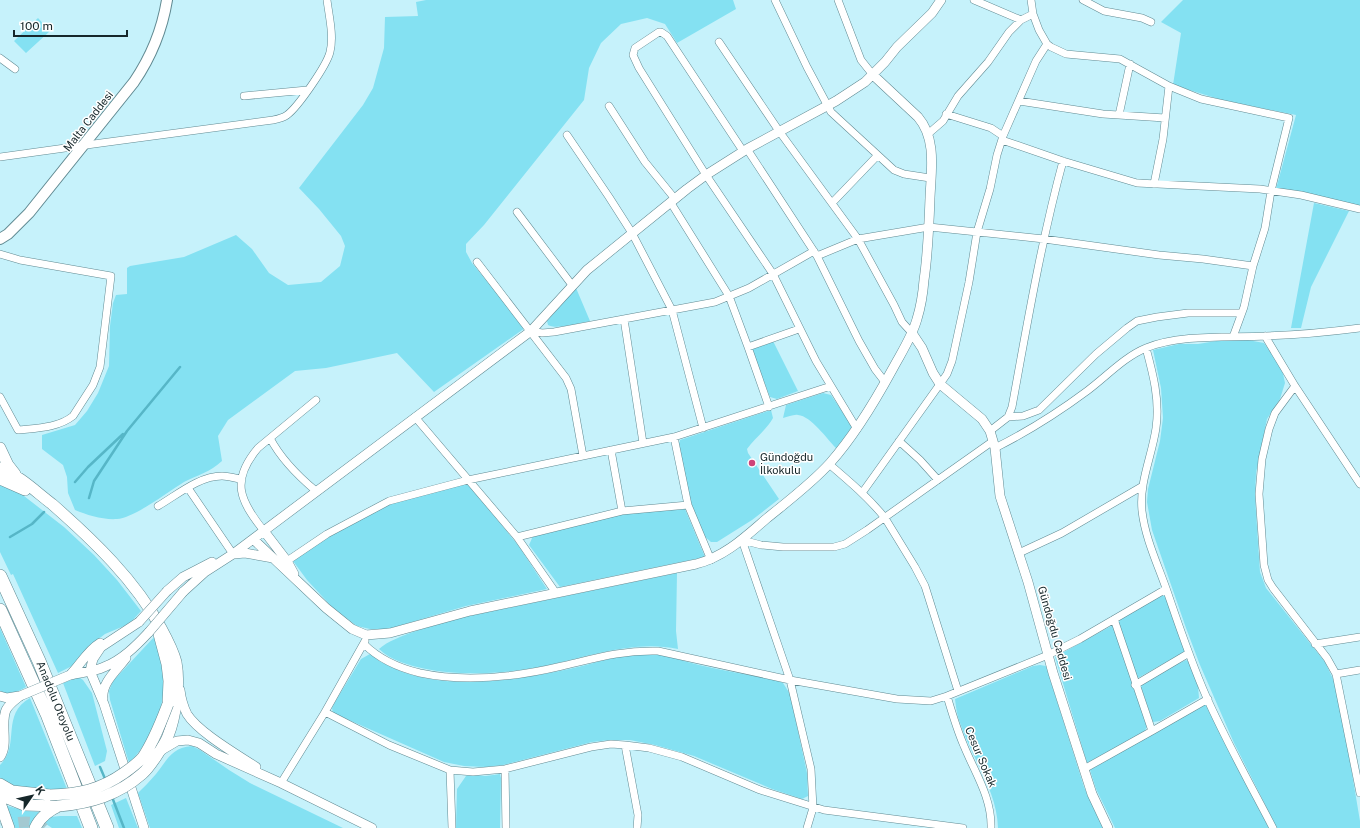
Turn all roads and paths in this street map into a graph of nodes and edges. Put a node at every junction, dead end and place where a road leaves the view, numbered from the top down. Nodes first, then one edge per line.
1 (167, 0) edge
2 (327, 0) edge
3 (775, 0) edge
4 (838, 0) edge
5 (941, 0) edge
6 (974, 0) edge
7 (1031, 0) edge
8 (1083, 0) edge
9 (1033, 14) junction
10 (1021, 20) junction
11 (1151, 22) dead end
12 (719, 42) dead end
13 (1047, 44) junction
14 (0, 58) edge
15 (1130, 64) junction
16 (15, 69) dead end
17 (873, 75) junction
18 (1169, 86) junction
19 (307, 90) junction
20 (244, 96) dead end
21 (1019, 101) junction
22 (608, 106) dead end
23 (827, 106) junction
24 (946, 114) junction
25 (1120, 115) junction
26 (1165, 118) junction
27 (779, 131) junction
28 (928, 134) junction
29 (567, 135) dead end
30 (1003, 138) junction
31 (84, 146) junction
32 (745, 150) junction
33 (877, 156) junction
34 (0, 157) edge
35 (1063, 161) junction
36 (706, 175) junction
37 (930, 178) junction
38 (1154, 184) junction
39 (1271, 191) junction
40 (673, 201) junction
41 (832, 203) junction
42 (1360, 209) edge
43 (517, 212) dead end
44 (929, 227) junction
45 (977, 232) junction
46 (632, 233) junction
47 (0, 239) edge
48 (858, 239) junction
49 (1044, 239) junction
50 (0, 254) edge
51 (815, 254) junction
52 (477, 262) dead end
53 (1253, 266) junction
54 (773, 274) junction
55 (572, 285) junction
56 (729, 296) junction
57 (672, 310) junction
58 (1242, 313) junction
59 (624, 319) junction
60 (1360, 328) edge
61 (799, 329) junction
62 (531, 331) junction
63 (912, 333) junction
64 (1265, 336) junction
65 (1233, 337) junction
66 (748, 347) junction
67 (1146, 348) junction
68 (885, 382) junction
69 (940, 384) junction
70 (830, 386) junction
71 (1295, 386) junction
72 (0, 397) edge
73 (316, 400) dead end
74 (769, 407) junction
75 (415, 417) junction
76 (1008, 417) junction
77 (703, 428) junction
78 (857, 429) junction
79 (990, 431) junction
80 (674, 437) junction
81 (270, 438) junction
82 (899, 441) junction
83 (643, 443) junction
84 (994, 445) junction
85 (0, 448) edge
86 (610, 450) junction
87 (583, 456) junction
88 (829, 464) junction
89 (0, 468) edge
90 (0, 478) edge
91 (18, 478) junction
92 (240, 479) junction
93 (468, 480) junction
94 (938, 480) junction
95 (1360, 484) edge
96 (1141, 487) junction
97 (188, 488) junction
98 (316, 491) junction
99 (862, 493) junction
100 (50, 503) junction
101 (688, 505) junction
102 (158, 506) dead end
103 (622, 511) junction
104 (885, 518) junction
105 (264, 531) junction
106 (517, 537) junction
107 (254, 539) junction
108 (742, 540) junction
109 (1019, 553) junction
110 (233, 554) junction
111 (274, 558) junction
112 (711, 560) junction
113 (287, 562) junction
114 (0, 576) edge
115 (300, 584) junction
116 (1166, 589) junction
117 (556, 593) junction
118 (0, 610) edge
119 (151, 610) junction
120 (1114, 619) junction
121 (125, 632) junction
122 (1360, 637) edge
123 (365, 640) junction
124 (138, 643) junction
125 (1315, 644) junction
126 (1189, 653) junction
127 (1048, 656) junction
128 (1360, 670) edge
129 (90, 671) junction
130 (1336, 674) junction
131 (70, 675) junction
132 (178, 678) junction
133 (790, 680) junction
134 (1136, 684) junction
135 (958, 691) junction
136 (0, 696) edge
137 (20, 696) junction
138 (947, 696) junction
139 (1208, 699) junction
140 (104, 704) junction
141 (325, 712) junction
142 (1152, 731) junction
143 (625, 745) junction
144 (159, 752) junction
145 (0, 757) edge
146 (505, 769) junction
147 (1084, 769) junction
148 (450, 770) junction
149 (281, 783) junction
150 (0, 784) edge
151 (1360, 793) edge
152 (0, 795) edge
153 (0, 803) edge
154 (59, 806) junction
155 (813, 808) junction
156 (9, 828) edge
157 (35, 828) edge
158 (92, 828) edge
159 (107, 828) edge
160 (144, 828) edge
161 (372, 828) edge
162 (452, 828) edge
163 (506, 828) edge
164 (637, 828) edge
165 (807, 828) edge
166 (962, 828) edge
167 (990, 828) edge
168 (1108, 828) edge
169 (1273, 828) edge

1 - 31 main road, Malta Caddesi
2 - 19 street
3 - 23 street
4 - 17 street
5 - 17 street
6 - 10 street
7 - 9 street
8 - 11 street
9 - 10 street
9 - 13 street
10 - 24 street
12 - 27 street
13 - 15 street
13 - 21 street
14 - 16 street
15 - 18 street
15 - 25 street
17 - 23 street
17 - 28 street
18 - 26 street
18 - 39 street
19 - 20 street
19 - 31 street
21 - 25 street
21 - 30 street
22 - 40 street
23 - 27 street
23 - 33 street
24 - 28 street
24 - 30 street
25 - 26 street
26 - 38 street
27 - 32 street
27 - 41 street
28 - 37 street
29 - 46 street
30 - 35 street
30 - 45 street
31 - 34 street
31 - 47 main road, Malta Caddesi
32 - 36 street
32 - 36 street
32 - 51 street
33 - 37 street
33 - 41 street
35 - 38 street
35 - 49 street
36 - 40 street
36 - 54 street
37 - 44 street
38 - 39 street
39 - 42 street
39 - 53 street
40 - 46 street
40 - 56 street
41 - 48 street
43 - 55 street
44 - 45 street
44 - 48 street
44 - 63 street
45 - 49 street
45 - 69 street
46 - 55 street
46 - 57 street
48 - 51 street
48 - 63 street
49 - 53 street
49 - 76 street
50 - 72 street
51 - 54 street
51 - 68 street
52 - 62 street
53 - 58 street
54 - 56 street
54 - 61 street
55 - 62 street
56 - 57 street
56 - 66 street
57 - 59 street
57 - 77 street
58 - 65 street
58 - 76 street
59 - 62 street
59 - 83 street
60 - 64 street
61 - 66 street
61 - 70 street
62 - 75 street
62 - 87 street
63 - 68 street
63 - 69 street
64 - 65 street
64 - 71 street
65 - 67 street
66 - 74 street
67 - 84 street
67 - 96 street
68 - 78 street
69 - 79 street
69 - 82 street
70 - 74 street
70 - 78 street
71 - 95 street
71 - 125 street
73 - 81 street
74 - 77 street
75 - 93 street
75 - 98 street
76 - 79 street
77 - 80 street
78 - 88 street
79 - 84 street, Gündoğdu Caddesi
80 - 83 street
80 - 101 street
81 - 92 street
81 - 98 street
82 - 94 street
82 - 99 street
83 - 86 street
84 - 94 street
84 - 109 street, Gündoğdu Caddesi
85 - 91 main road
86 - 87 street
86 - 103 street
87 - 93 street
88 - 99 street
88 - 108 street
89 - 91 main road
90 - 100 main road
91 - 100 main road
92 - 97 street
92 - 105 street
93 - 106 street
93 - 113 street
94 - 104 street
96 - 109 street
96 - 116 street
97 - 102 street
97 - 110 street
98 - 105 street
99 - 104 street
100 - 119 main road
101 - 103 street
101 - 112 street
103 - 106 street
104 - 108 street
104 - 135 street
105 - 107 street
105 - 113 street
106 - 117 street
107 - 110 street
107 - 111 street
108 - 112 street
108 - 133 street
109 - 127 street, Gündoğdu Caddesi
110 - 111 street
110 - 121 street, bridge
110 - 124 street, bridge
111 - 115 street
112 - 117 street
113 - 115 street
114 - 159 highway, Anadolu Otoyolu
115 - 123 street
116 - 120 street
116 - 126 street
117 - 123 street
118 - 158 highway, Anadolu Otoyolu
119 - 132 main road
119 - 150 main road, bridge
120 - 127 street
120 - 134 street
121 - 129 street
121 - 131 street
122 - 125 street
123 - 133 street
123 - 141 street
124 - 129 street
124 - 140 street
125 - 130 street
126 - 134 street
126 - 139 street
127 - 135 street
127 - 147 street, Gündoğdu Caddesi
128 - 130 street
129 - 131 street
129 - 140 street
130 - 151 street
131 - 137 street, bridge
132 - 144 main road
132 - 149 street
133 - 138 street
133 - 155 street
134 - 142 street
135 - 138 street
136 - 137 street
137 - 145 street
138 - 167 street, Cesur Sokak
139 - 142 street
139 - 169 street
140 - 160 street
141 - 148 street
141 - 149 street
142 - 147 street
143 - 146 street
143 - 155 street
143 - 164 street
144 - 149 street
144 - 154 main road, bridge
146 - 148 street
146 - 163 street
147 - 168 street, Gündoğdu Caddesi
148 - 162 street
149 - 161 street
152 - 154 main road
153 - 156 main road
154 - 157 main road
155 - 165 street
155 - 166 street

